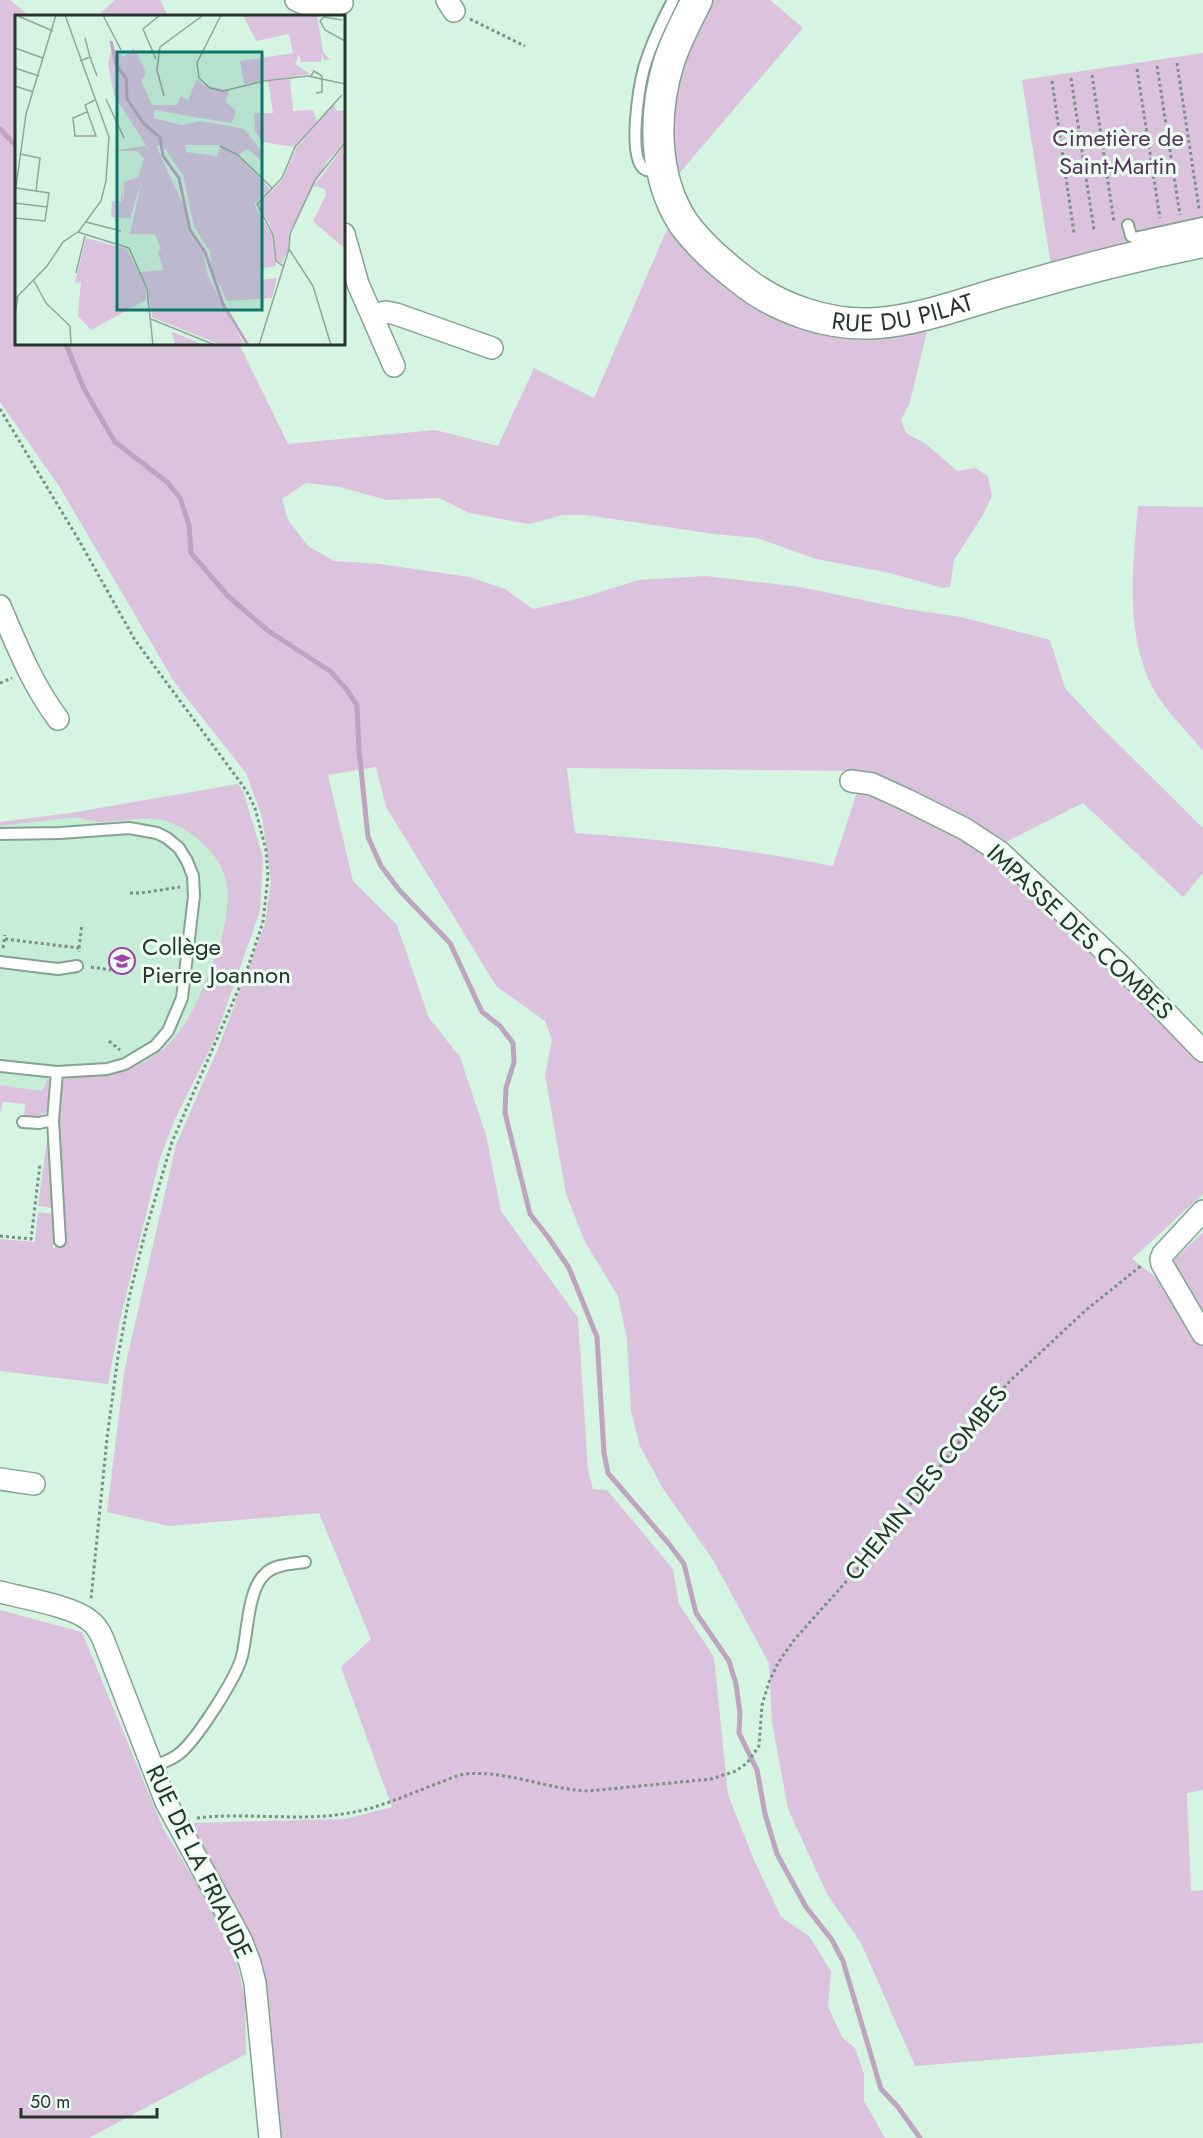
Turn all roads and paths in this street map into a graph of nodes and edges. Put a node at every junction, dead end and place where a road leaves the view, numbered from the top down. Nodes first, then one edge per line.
1 (296, 0) edge
2 (673, 0) edge
3 (697, 0) edge
4 (342, 6) edge
5 (451, 6) edge
6 (303, 15) edge
7 (525, 46) dead end
8 (1177, 63) dead end
9 (1157, 66) dead end
10 (1137, 69) dead end
11 (1092, 75) dead end
12 (1071, 78) dead end
13 (1052, 81) dead end
14 (662, 169) junction
15 (1199, 211) dead end
16 (1180, 215) dead end
17 (1160, 219) dead end
18 (1203, 223) edge
19 (1128, 225) dead end
20 (1115, 227) dead end
21 (1094, 230) dead end
22 (1074, 233) dead end
23 (345, 238) edge
24 (1203, 242) edge
25 (372, 315) junction
26 (492, 348) dead end
27 (394, 366) dead end
28 (0, 409) edge
29 (0, 606) edge
30 (58, 719) dead end
31 (851, 781) dead end
32 (0, 834) edge
33 (193, 884) junction
34 (130, 893) dead end
35 (82, 924) dead end
36 (5, 939) dead end
37 (80, 948) junction
38 (0, 962) edge
39 (77, 966) joint
40 (98, 968) dead end
41 (111, 970) dead end
42 (1203, 1051) edge
43 (0, 1066) edge
44 (57, 1072) junction
45 (53, 1120) junction
46 (23, 1122) dead end
47 (40, 1161) dead end
48 (1203, 1211) edge
49 (0, 1236) edge
50 (60, 1240) dead end
51 (1161, 1259) junction
52 (1203, 1334) edge
53 (0, 1479) edge
54 (34, 1484) dead end
55 (305, 1562) dead end
56 (0, 1592) edge
57 (88, 1618) junction
58 (152, 1767) junction
59 (177, 1825) junction
60 (270, 2138) edge

1 - 4 street
1 - 6 street
2 - 14 lane
3 - 14 main road, RUE DU PILAT
5 - 7 path
8 - 15 path
9 - 16 path
10 - 17 path
11 - 20 path
12 - 21 path
13 - 22 path
14 - 24 main road, RUE DU PILAT
18 - 19 lane
23 - 25 street
25 - 26 street
25 - 27 street
28 - 57 path
29 - 30 street
31 - 42 street, IMPASSE DES COMBES
32 - 33 lane
33 - 34 path
33 - 44 lane
35 - 37 path
36 - 37 path
37 - 39 path
38 - 39 lane
40 - 41 path
43 - 44 lane
44 - 45 lane
45 - 46 lane
45 - 50 lane
47 - 49 path
48 - 51 street
51 - 52 street
51 - 59 path, CHEMIN DES COMBES
53 - 54 street
55 - 58 lane
56 - 57 street
57 - 58 street, RUE DE LA FRIAUDE
58 - 59 street, RUE DE LA FRIAUDE
59 - 60 street, RUE DE LA FRIAUDE

